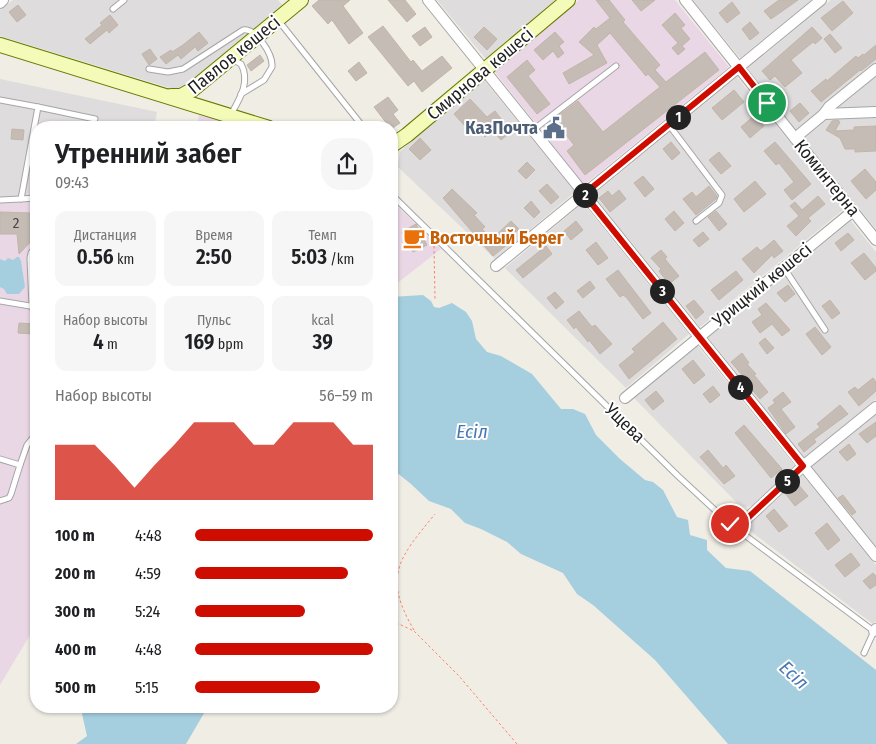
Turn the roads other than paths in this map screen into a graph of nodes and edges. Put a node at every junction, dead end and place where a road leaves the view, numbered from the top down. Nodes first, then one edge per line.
1 (3, 0) edge
2 (124, 0) edge
3 (428, 0) edge
4 (568, 0) edge
5 (685, 0) edge
6 (821, 0) edge
7 (0, 3) edge
8 (294, 4) edge
9 (113, 9) dead end
10 (278, 20) junction
11 (257, 37) junction
12 (0, 45) edge
13 (231, 59) junction
14 (616, 66) dead end
15 (739, 67) junction
16 (149, 69) dead end
17 (876, 69) edge
18 (485, 70) junction
19 (209, 77) junction
20 (242, 94) junction
21 (161, 95) junction
22 (0, 100) edge
23 (38, 107) junction
24 (211, 110) junction
25 (876, 112) edge
26 (824, 114) junction
27 (230, 116) junction
28 (95, 119) dead end
29 (35, 121) edge
30 (246, 121) edge
31 (358, 121) edge
32 (668, 125) junction
33 (534, 130) junction
34 (795, 138) junction
35 (398, 141) edge
36 (30, 150) edge
37 (584, 194) junction
38 (30, 198) edge
39 (21, 199) junction
40 (0, 200) edge
41 (398, 202) edge
42 (853, 211) junction
43 (696, 221) dead end
44 (875, 237) edge
45 (496, 266) dead end
46 (783, 268) junction
47 (0, 301) edge
48 (30, 306) edge
49 (825, 330) dead end
50 (699, 336) junction
51 (625, 398) dead end
52 (876, 407) edge
53 (30, 441) edge
54 (0, 459) edge
55 (20, 465) junction
56 (803, 466) junction
57 (0, 500) edge
58 (736, 529) junction
59 (876, 556) edge
60 (875, 631) edge
61 (864, 653) dead end

1 - 7 street
2 - 9 lane
3 - 18 street
4 - 18 street, Смирнова көшесі
5 - 15 street, Коминтерна
6 - 15 street
8 - 10 street, Павлов көшесі
10 - 11 street, Павлов көшесі
10 - 31 lane
11 - 13 street, Павлов көшесі
11 - 16 lane
11 - 20 lane
12 - 21 street
13 - 19 street, Павлов көшесі
13 - 20 lane
14 - 33 lane
15 - 32 street
15 - 34 street, Коминтерна
17 - 26 street
18 - 33 street
18 - 35 street, Смирнова көшесі
19 - 21 street, Павлов көшесі
19 - 24 street
20 - 27 lane
21 - 24 street
22 - 23 lane
23 - 28 lane
23 - 29 lane
24 - 27 street
25 - 26 street
26 - 34 street
27 - 30 street
32 - 37 street
32 - 43 lane
33 - 37 street
34 - 42 street, Коминтерна
36 - 39 lane
37 - 45 street
37 - 50 street
38 - 39 lane
39 - 40 lane
41 - 58 lane, Ущева
42 - 44 street, Коминтерна
42 - 46 street, Урицкий көшесі
46 - 49 lane
46 - 50 street, Урицкий көшесі
47 - 48 lane
50 - 51 street, Урицкий көшесі
50 - 56 street
52 - 56 street
53 - 55 lane
54 - 55 lane
55 - 57 lane
56 - 58 street
56 - 59 street
58 - 60 lane, Ущева
60 - 61 lane

